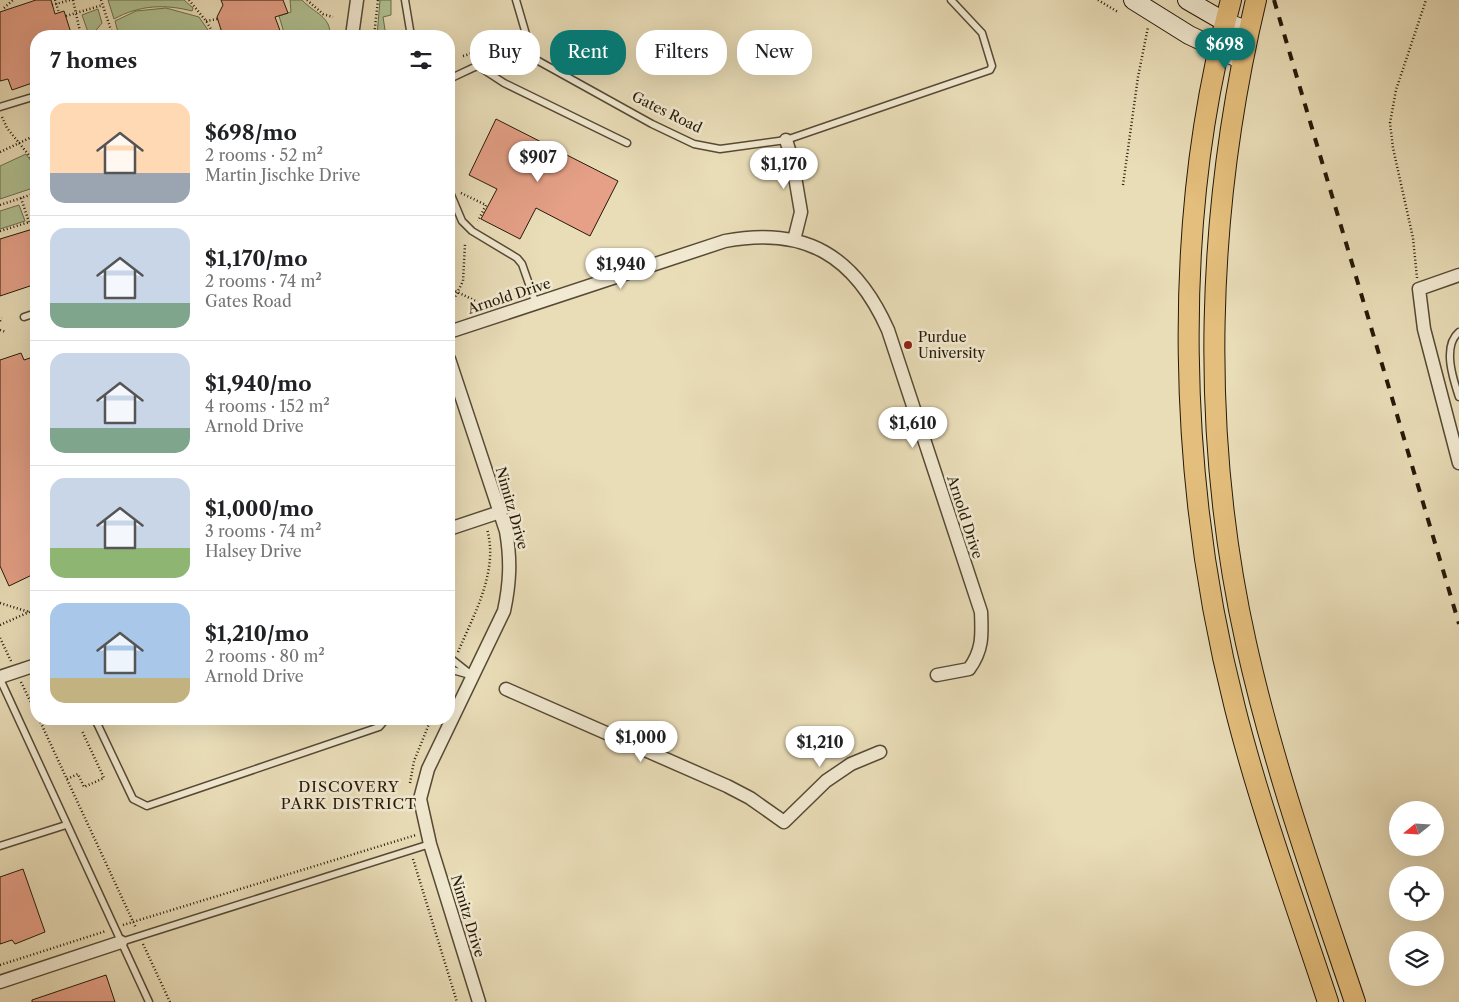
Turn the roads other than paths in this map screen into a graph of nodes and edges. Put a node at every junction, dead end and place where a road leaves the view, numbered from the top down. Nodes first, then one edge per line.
1 (357, 0) edge
2 (405, 0) edge
3 (516, 0) edge
4 (951, 0) edge
5 (1132, 0) edge
6 (1187, 0) edge
7 (1231, 0) edge
8 (1256, 0) edge
9 (1224, 22) junction
10 (353, 30) edge
11 (410, 30) edge
12 (524, 30) edge
13 (1249, 31) junction
14 (1219, 50) junction
15 (1242, 60) junction
16 (540, 62) edge
17 (470, 70) edge
18 (493, 75) edge
19 (455, 76) edge
20 (30, 98) edge
21 (0, 107) edge
22 (786, 140) junction
23 (627, 143) dead end
24 (455, 204) edge
25 (794, 240) junction
26 (1459, 275) edge
27 (536, 304) junction
28 (30, 315) edge
29 (24, 317) dead end
30 (455, 330) edge
31 (1459, 332) edge
32 (455, 377) edge
33 (1459, 397) edge
34 (1459, 463) edge
35 (500, 512) junction
36 (455, 527) edge
37 (455, 661) edge
38 (30, 667) edge
39 (455, 671) edge
40 (937, 675) dead end
41 (474, 676) junction
42 (0, 678) edge
43 (506, 689) dead end
44 (455, 714) edge
45 (98, 725) edge
46 (381, 725) edge
47 (450, 725) edge
48 (880, 752) dead end
49 (66, 825) junction
50 (428, 838) junction
51 (0, 846) edge
52 (121, 942) junction
53 (0, 982) edge
54 (149, 1002) edge
55 (479, 1002) edge
56 (1328, 1002) edge
57 (1355, 1002) edge

1 - 10 street
2 - 11 lane
3 - 12 lane
4 - 22 lane, Gates Road
5 - 14 main road
6 - 9 main road
7 - 9 main road
8 - 13 main road
9 - 13 main road
9 - 14 main road
13 - 15 main road
14 - 15 main road
14 - 56 main road
15 - 57 main road
16 - 22 lane, Gates Road
17 - 19 lane, Gates Road
18 - 23 lane
20 - 21 lane
22 - 25 street
24 - 27 lane
25 - 27 street, Arnold Drive
25 - 40 street, Arnold Drive
26 - 34 street
27 - 30 street, Arnold Drive
28 - 29 lane
31 - 33 lane
32 - 35 street, Nimitz Drive
35 - 36 street
35 - 41 street, Nimitz Drive
37 - 41 lane
38 - 42 street
39 - 41 lane
41 - 44 street, Nimitz Drive
42 - 49 lane
43 - 48 street
45 - 46 lane
47 - 50 street, Nimitz Drive
49 - 51 lane
49 - 52 lane
50 - 52 lane
50 - 55 street, Nimitz Drive
52 - 53 street
52 - 54 lane

